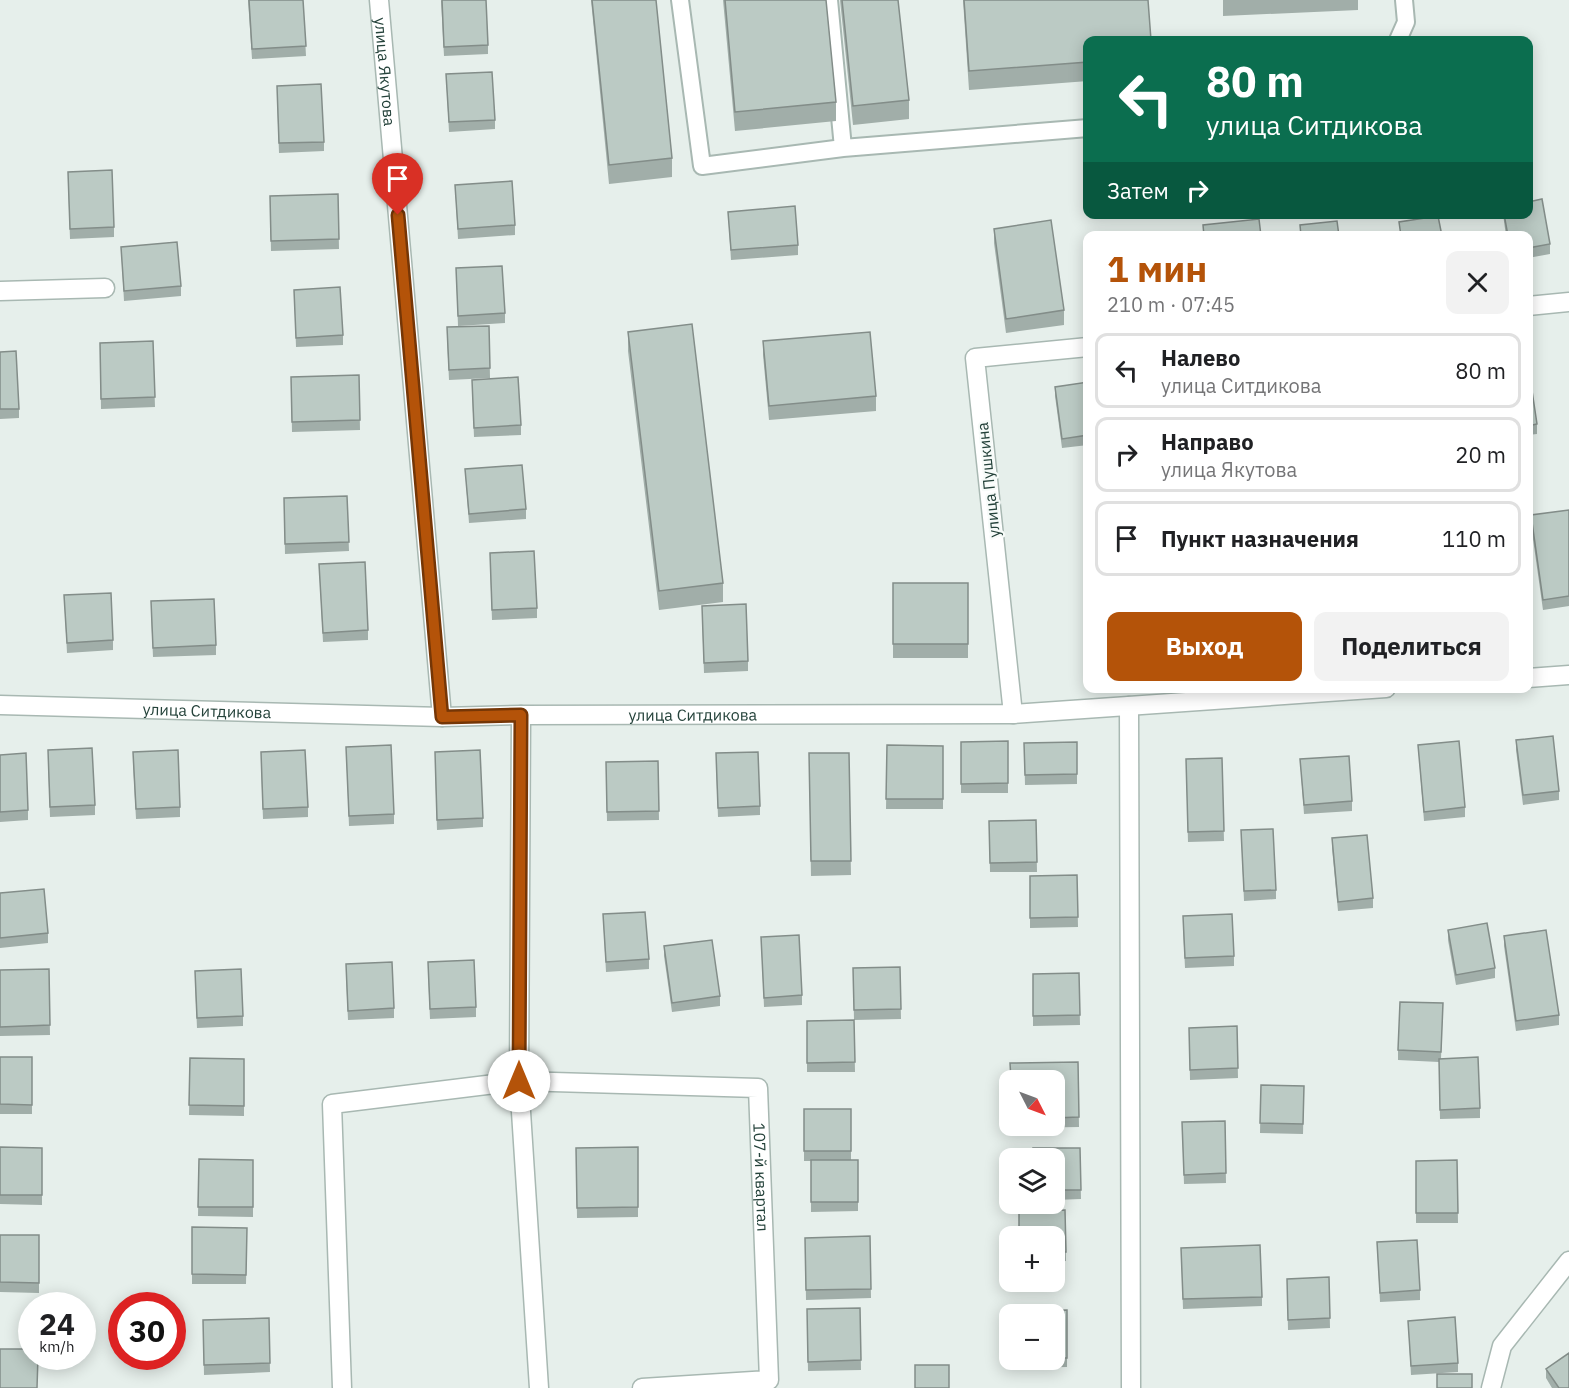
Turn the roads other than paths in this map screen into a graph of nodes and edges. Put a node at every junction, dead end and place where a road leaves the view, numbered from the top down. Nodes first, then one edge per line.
1 (379, 0) edge
2 (680, 0) edge
3 (829, 0) edge
4 (1404, 0) edge
5 (1400, 36) edge
6 (1083, 128) edge
7 (843, 148) junction
8 (105, 288) dead end
9 (0, 291) edge
10 (1569, 302) edge
11 (1533, 306) edge
12 (1083, 347) edge
13 (1569, 675) edge
14 (1533, 678) edge
15 (1315, 693) edge
16 (0, 705) edge
17 (1130, 706) junction
18 (1013, 714) junction
19 (521, 715) junction
20 (442, 717) junction
21 (519, 1081) junction
22 (1569, 1262) edge
23 (342, 1388) edge
24 (539, 1388) edge
25 (642, 1388) edge
26 (1131, 1388) edge
27 (1491, 1388) edge

1 - 20 street, улица Якутова
2 - 7 lane
3 - 7 lane
4 - 5 lane
6 - 7 lane
8 - 9 street
10 - 11 street
12 - 18 street, улица Пушкина
13 - 14 street
15 - 17 street, улица Ситдикова
16 - 20 street, улица Ситдикова
17 - 18 street, улица Ситдикова
17 - 26 street
18 - 19 street, улица Ситдикова
19 - 20 street, улица Ситдикова
19 - 21 street
21 - 23 street, 107-й квартал
21 - 24 street
21 - 25 street, 107-й квартал
22 - 27 street

